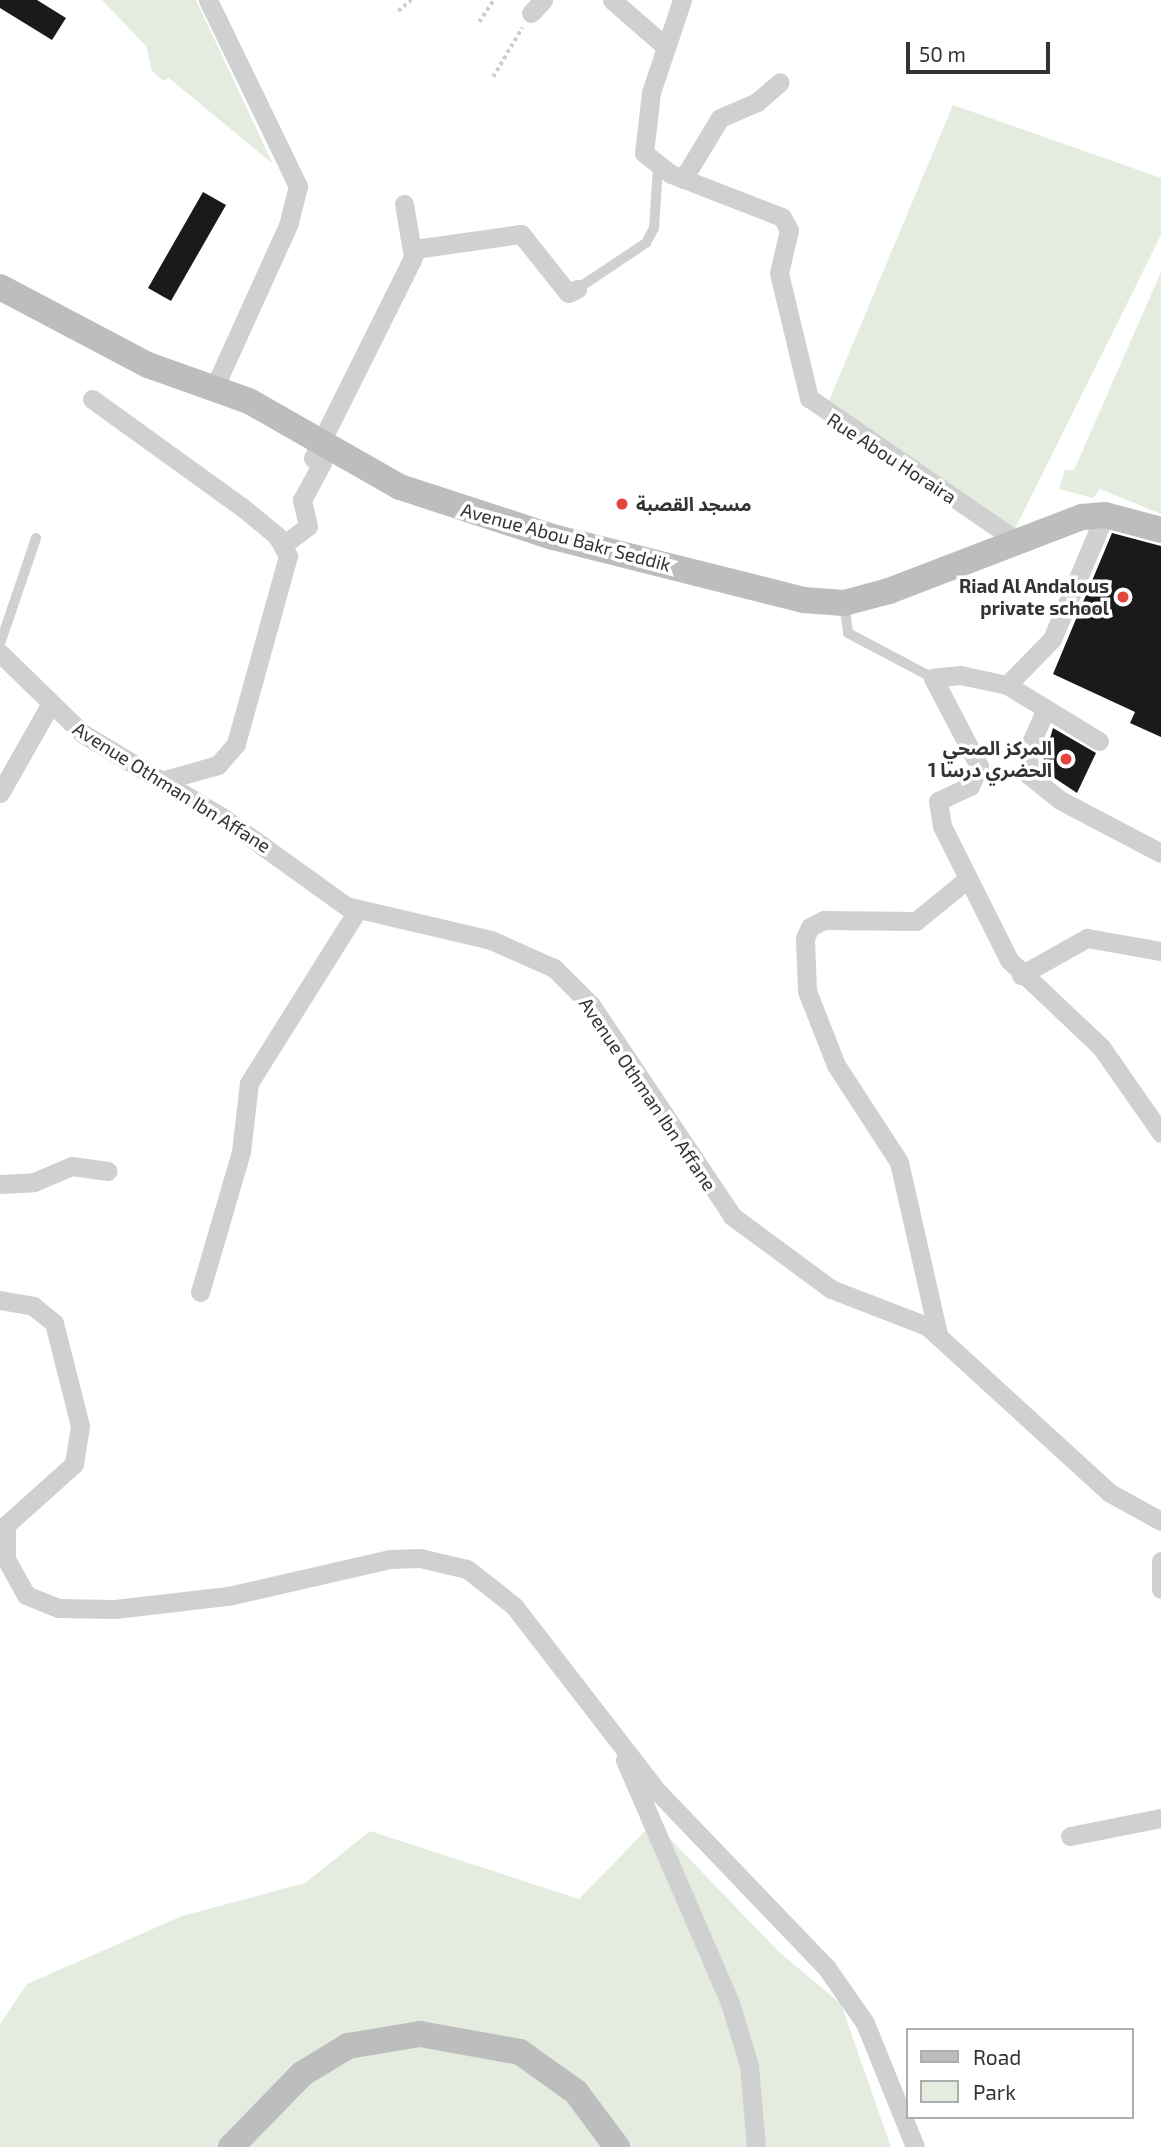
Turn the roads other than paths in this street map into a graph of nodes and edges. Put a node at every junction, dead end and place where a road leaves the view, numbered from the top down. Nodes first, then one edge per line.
1 (208, 0) edge
2 (612, 0) edge
3 (682, 0) edge
4 (666, 47) junction
5 (780, 82) dead end
6 (658, 167) junction
7 (683, 179) junction
8 (404, 204) dead end
9 (415, 246) junction
10 (0, 287) edge
11 (576, 289) joint
12 (214, 388) junction
13 (92, 399) dead end
14 (322, 444) junction
15 (1105, 515) junction
16 (1161, 530) edge
17 (36, 538) dead end
18 (1013, 538) junction
19 (284, 545) junction
20 (844, 603) junction
21 (0, 644) edge
22 (0, 653) edge
23 (933, 678) junction
24 (1007, 685) junction
25 (50, 705) junction
26 (1046, 709) junction
27 (1099, 741) dead end
28 (161, 781) junction
29 (0, 793) edge
30 (1161, 853) edge
31 (965, 881) junction
32 (357, 911) junction
33 (1161, 951) edge
34 (1021, 975) junction
35 (1161, 1133) edge
36 (108, 1171) dead end
37 (0, 1184) edge
38 (200, 1292) dead end
39 (0, 1300) edge
40 (938, 1334) junction
41 (1161, 1521) edge
42 (1161, 1561) edge
43 (1161, 1589) edge
44 (617, 1742) junction
45 (1161, 1818) edge
46 (1070, 1836) dead end
47 (230, 2147) edge
48 (617, 2147) edge
49 (756, 2147) edge
50 (915, 2147) edge

1 - 12 street
2 - 4 street
3 - 4 street
4 - 6 street
5 - 7 street
6 - 7 street, Rue Abou Horaira
6 - 11 lane
7 - 18 street, Rue Abou Horaira
8 - 9 street
9 - 11 street
9 - 14 street
10 - 12 street, Avenue Abou Bakr Seddik
12 - 14 street, Avenue Abou Bakr Seddik
13 - 19 street
14 - 19 street
14 - 20 street, Avenue Abou Bakr Seddik
15 - 16 street, Avenue Abou Bakr Seddik
15 - 18 street, Avenue Abou Bakr Seddik
15 - 24 street
17 - 21 lane
18 - 20 street, Avenue Abou Bakr Seddik
19 - 28 street
20 - 23 lane
22 - 25 street, Avenue Othman Ibn Affane
23 - 24 street
23 - 31 street
24 - 26 street
25 - 28 street, Avenue Othman Ibn Affane
25 - 29 street
26 - 27 street
26 - 30 street
28 - 32 street, Avenue Othman Ibn Affane
31 - 34 street
31 - 40 street
32 - 38 street
32 - 40 street, Avenue Othman Ibn Affane
33 - 34 street
34 - 35 street
36 - 37 street
39 - 44 street
40 - 41 street, Avenue Othman Ibn Affane
42 - 43 street
44 - 49 street
44 - 50 street
45 - 46 street
47 - 48 street

